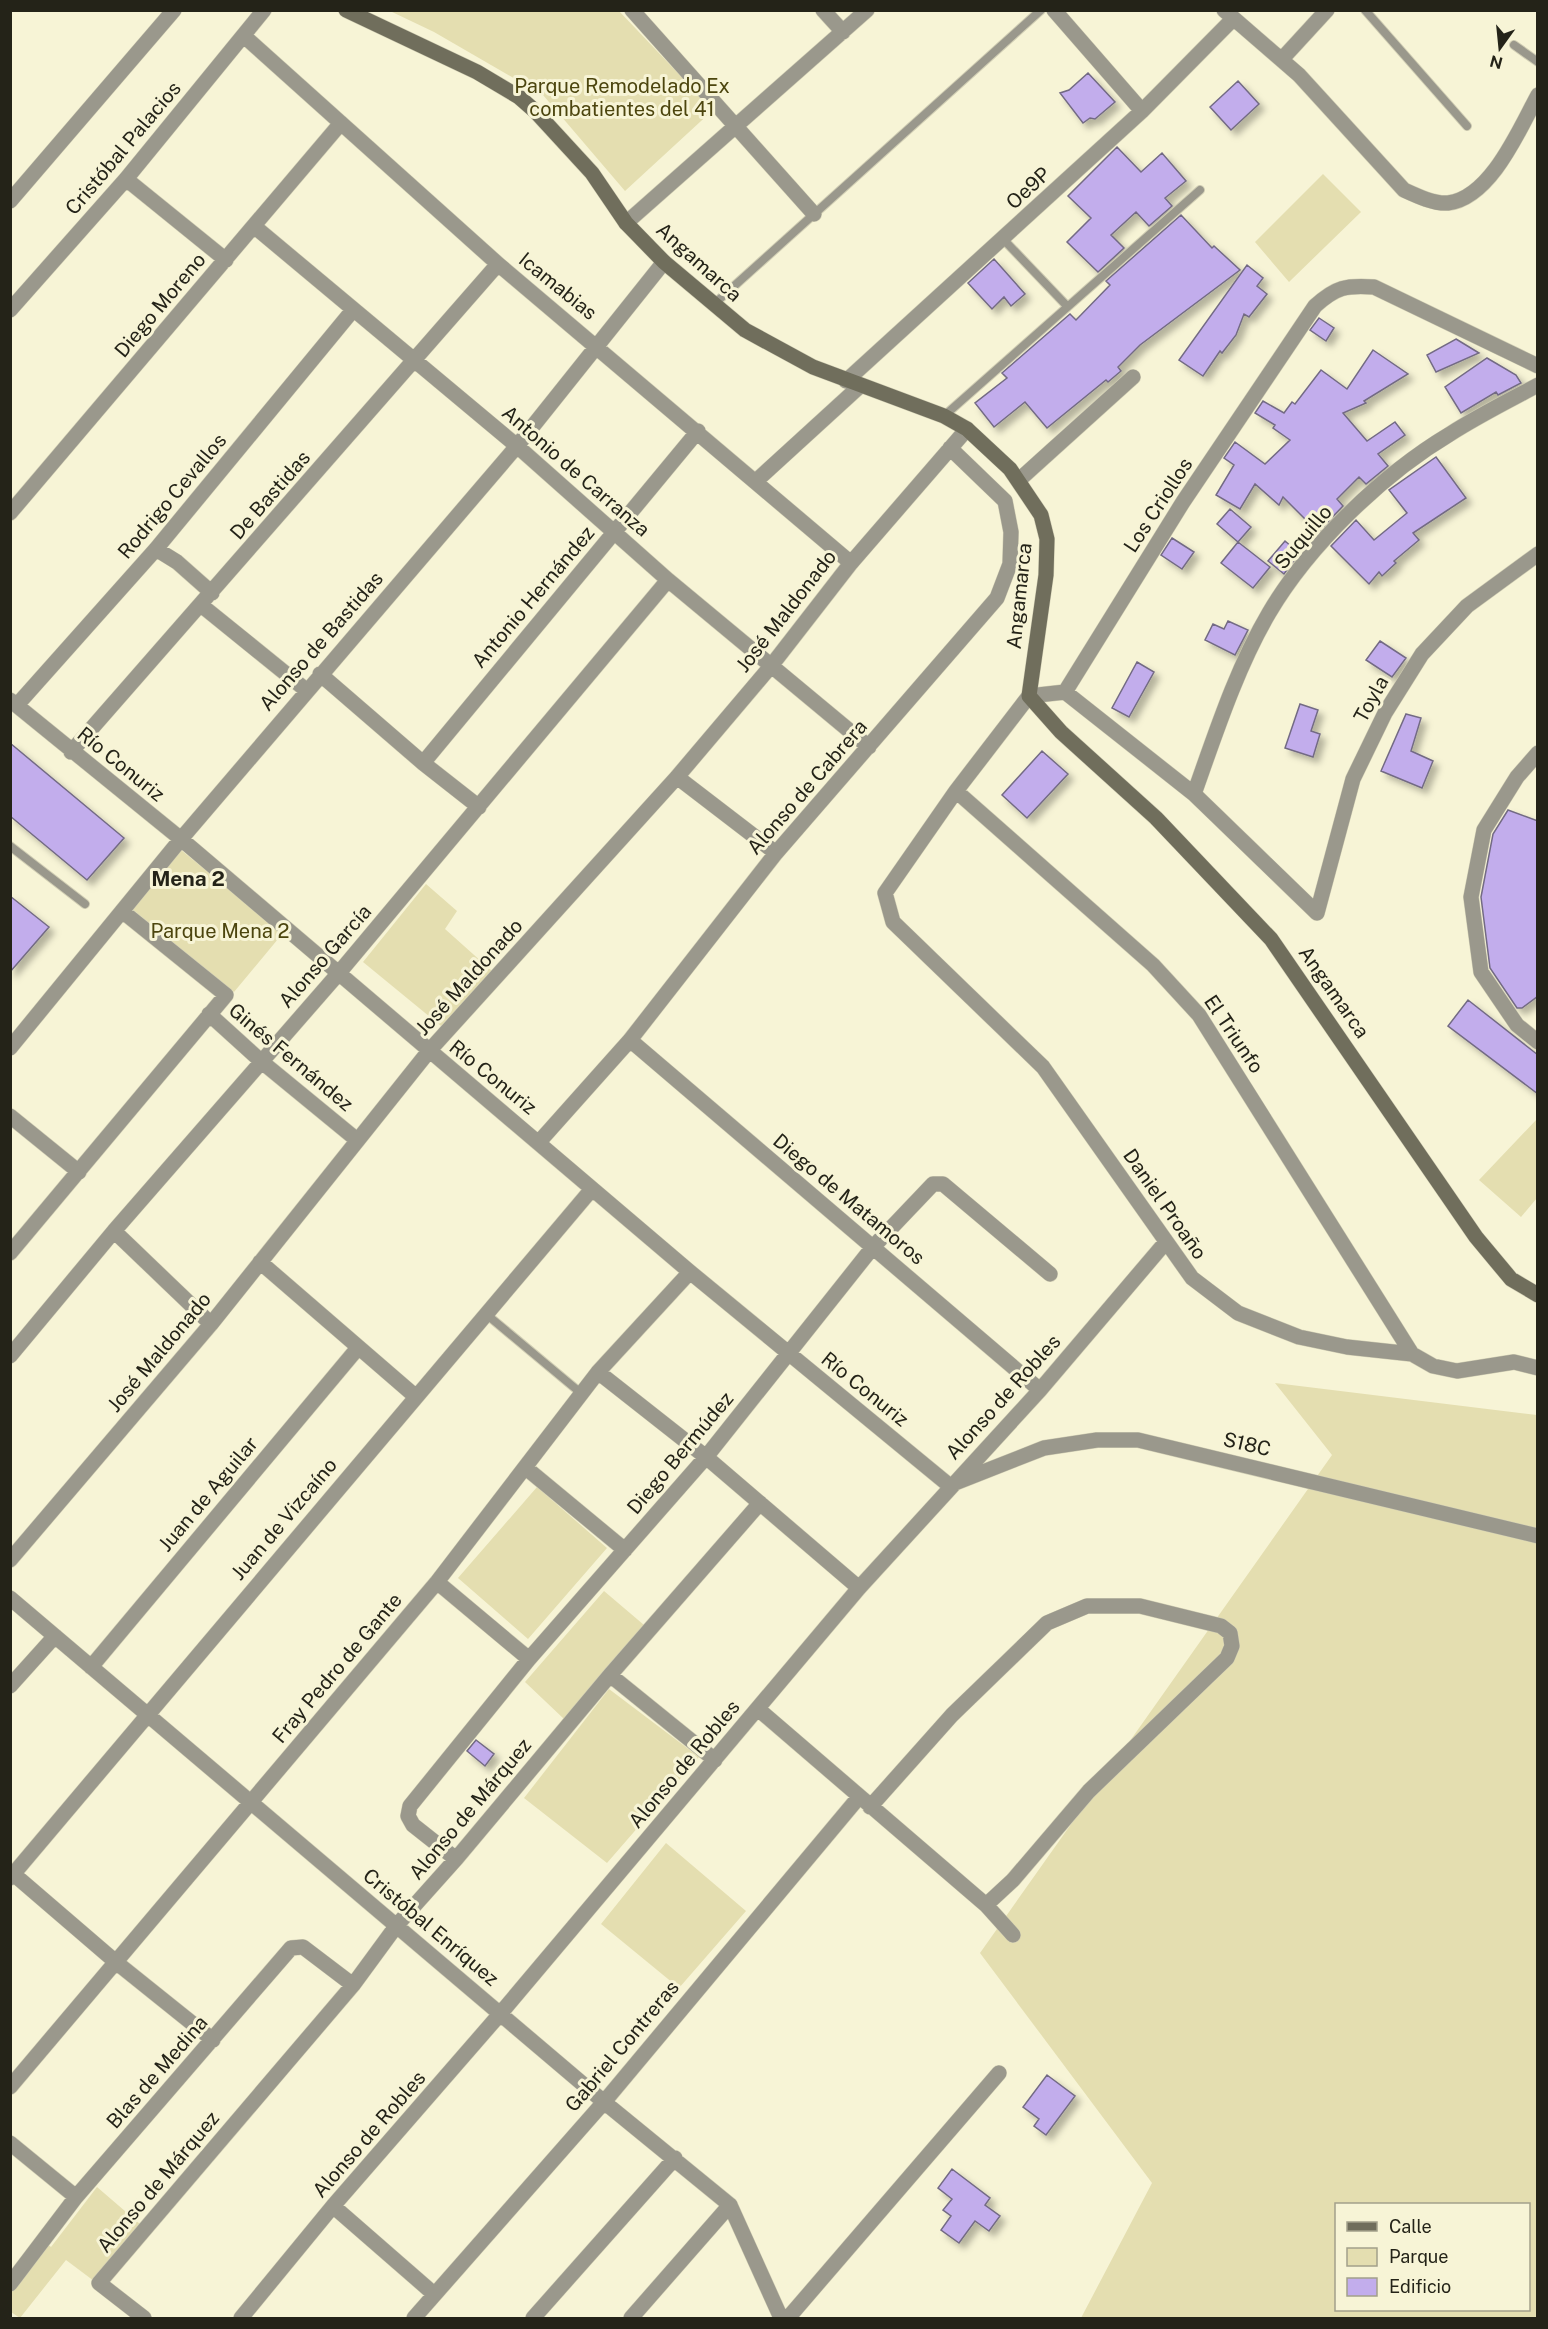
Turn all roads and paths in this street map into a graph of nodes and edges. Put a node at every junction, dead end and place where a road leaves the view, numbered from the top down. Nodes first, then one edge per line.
1 (174, 10) edge
2 (264, 10) edge
3 (346, 10) edge
4 (632, 10) edge
5 (824, 10) edge
6 (867, 10) edge
7 (1041, 10) edge
8 (1054, 10) edge
9 (1327, 10) edge
10 (1365, 10) edge
11 (1228, 15) edge
12 (843, 32) junction
13 (244, 36) junction
14 (1514, 45) dead end
15 (1282, 59) junction
16 (1538, 63) edge
17 (1538, 95) edge
18 (1142, 111) junction
19 (342, 123) junction
20 (737, 126) junction
21 (1467, 126) dead end
22 (126, 179) junction
23 (1200, 190) dead end
24 (10, 201) edge
25 (814, 214) junction
26 (626, 223) junction
27 (255, 227) junction
28 (1003, 239) junction
29 (226, 260) junction
30 (664, 262) junction
31 (498, 264) junction
32 (713, 305) junction
33 (1067, 306) junction
34 (10, 310) edge
35 (353, 310) junction
36 (596, 345) junction
37 (415, 362) junction
38 (1538, 366) edge
39 (1132, 377) dead end
40 (853, 384) junction
41 (1538, 385) edge
42 (944, 416) junction
43 (967, 429) junction
44 (698, 431) junction
45 (517, 446) junction
46 (950, 448) junction
47 (1019, 480) junction
48 (756, 481) junction
49 (10, 513) edge
50 (614, 532) junction
51 (156, 549) junction
52 (1538, 554) edge
53 (851, 563) junction
54 (668, 580) junction
55 (212, 593) junction
56 (201, 606) junction
57 (771, 666) junction
58 (320, 674) junction
59 (306, 690) junction
60 (1065, 692) junction
61 (1029, 696) junction
62 (14, 702) edge
63 (869, 747) junction
64 (71, 752) junction
65 (1538, 753) edge
66 (423, 763) junction
67 (677, 777) junction
68 (956, 791) junction
69 (1194, 794) junction
70 (479, 807) junction
71 (181, 839) junction
72 (10, 846) edge
73 (776, 853) junction
74 (85, 904) dead end
75 (122, 911) junction
76 (338, 974) junction
77 (209, 1014) junction
78 (630, 1040) junction
79 (1538, 1042) edge
80 (10, 1048) edge
81 (429, 1051) junction
82 (261, 1062) junction
83 (10, 1116) edge
84 (357, 1140) junction
85 (539, 1142) junction
86 (79, 1172) junction
87 (592, 1189) junction
88 (114, 1231) junction
89 (1165, 1243) junction
90 (873, 1247) junction
91 (10, 1253) edge
92 (260, 1262) junction
93 (690, 1272) junction
94 (1050, 1274) dead end
95 (1538, 1295) edge
96 (486, 1314) junction
97 (211, 1324) junction
98 (357, 1348) junction
99 (788, 1354) junction
100 (1412, 1354) junction
101 (10, 1356) edge
102 (1538, 1368) edge
103 (598, 1372) junction
104 (1040, 1390) junction
105 (582, 1394) junction
106 (415, 1396) junction
107 (706, 1457) junction
108 (526, 1468) junction
109 (950, 1486) junction
110 (760, 1503) junction
111 (1538, 1536) edge
112 (625, 1550) junction
113 (10, 1560) edge
114 (437, 1582) junction
115 (859, 1588) junction
116 (10, 1598) edge
117 (55, 1636) junction
118 (529, 1659) junction
119 (91, 1666) junction
120 (610, 1675) junction
121 (10, 1686) edge
122 (758, 1709) junction
123 (147, 1714) junction
124 (715, 1760) junction
125 (865, 1802) junction
126 (252, 1803) junction
127 (456, 1859) junction
128 (12, 1874) edge
129 (986, 1905) junction
130 (397, 1925) junction
131 (1013, 1935) dead end
132 (117, 1963) junction
133 (353, 1985) junction
134 (500, 2014) junction
135 (213, 2040) junction
136 (999, 2073) dead end
137 (10, 2087) edge
138 (604, 2102) junction
139 (10, 2143) edge
140 (675, 2158) junction
141 (76, 2198) junction
142 (730, 2205) junction
143 (333, 2206) junction
144 (10, 2284) edge
145 (434, 2294) junction
146 (144, 2319) edge
147 (242, 2319) edge
148 (414, 2319) edge
149 (533, 2319) edge
150 (631, 2319) edge
151 (781, 2319) edge
152 (788, 2319) edge

1 - 24 street
2 - 13 street, Cristóbal Palacios
3 - 26 street, Angamarca
4 - 20 street
5 - 12 street
6 - 12 street
7 - 25 lane
8 - 18 street
9 - 15 street
10 - 21 lane
11 - 15 street
11 - 18 street, Oe9P
12 - 20 street
13 - 19 street, Icamabias
13 - 22 street, Cristóbal Palacios
14 - 16 lane
15 - 17 street
18 - 28 street, Oe9P
19 - 27 street, Diego Moreno
19 - 31 street, Icamabias
20 - 25 street
20 - 26 street
22 - 29 street
22 - 34 street, Cristóbal Palacios
23 - 33 lane
25 - 32 lane
26 - 30 street, Angamarca
27 - 29 street, Diego Moreno
27 - 35 street, Antonio de Carranza
28 - 33 lane
28 - 40 street, Oe9P
29 - 49 street, Diego Moreno
30 - 32 street, Angamarca
30 - 36 street, Alonso de Bastidas
31 - 36 street, Icamabias
31 - 37 street, De Bastidas
32 - 40 street, Angamarca
33 - 42 lane
35 - 37 street, Antonio de Carranza
35 - 51 street, Rodrigo Cevallos
36 - 44 street, Icamabias
36 - 45 street, Alonso de Bastidas
37 - 45 street, Antonio de Carranza
37 - 55 street, De Bastidas
38 - 60 street, Los Criollos
39 - 47 street
40 - 42 street, Angamarca
40 - 48 street, Oe9P
41 - 69 street, Suquillo
42 - 43 street, Angamarca
43 - 46 street, José Maldonado
43 - 47 street, Angamarca
44 - 48 street, Icamabias
44 - 50 street, Antonio Hernández
45 - 50 street, Antonio de Carranza
45 - 58 street, Alonso de Bastidas
46 - 53 street, José Maldonado
46 - 63 street, Alonso de Cabrera
47 - 61 street, Angamarca
48 - 53 street, Icamabias
50 - 54 street, Antonio de Carranza
50 - 66 street, Antonio Hernández
51 - 55 street
51 - 62 street, Rodrigo Cevallos
52 - 69 street, Toyla
53 - 57 street, José Maldonado
54 - 57 street, Antonio de Carranza
54 - 70 street, Alonso García
55 - 56 street, De Bastidas
56 - 59 street
56 - 64 street, De Bastidas
57 - 63 street, Antonio de Carranza
57 - 67 street, José Maldonado
58 - 59 street, Alonso de Bastidas
58 - 66 street
59 - 71 street, Alonso de Bastidas
60 - 61 street
60 - 69 street
61 - 68 street
61 - 95 street, Angamarca
62 - 64 street, Río Conuriz
63 - 73 street, Alonso de Cabrera
64 - 71 street, Río Conuriz
65 - 79 street
66 - 70 street
67 - 73 street
67 - 81 street, José Maldonado
68 - 89 street, Daniel Proaño
68 - 100 street, El Triunfo
70 - 76 street, Alonso García
71 - 75 street, Alonso de Bastidas
71 - 76 street, Río Conuriz
72 - 74 lane
73 - 78 street, Alonso de Cabrera
75 - 77 street, Ginés Fernández
75 - 80 street, Alonso de Bastidas
76 - 81 street, Río Conuriz
76 - 82 street, Alonso García
77 - 82 street, Ginés Fernández
77 - 86 street
78 - 85 street, Alonso de Cabrera
78 - 90 street, Diego de Matamoros
81 - 84 street, José Maldonado
81 - 85 street, Río Conuriz
82 - 84 street, Ginés Fernández
82 - 88 street, Alonso García
83 - 86 street
84 - 92 street, José Maldonado
85 - 87 street, Río Conuriz
86 - 91 street
87 - 93 street, Río Conuriz
87 - 96 street, Juan de Vizcaíno
88 - 97 street
88 - 101 street, Alonso García
89 - 100 street, Daniel Proaño
89 - 104 street, Alonso de Robles
90 - 94 street, Diego Bermúdez
90 - 99 street, Diego Bermúdez
90 - 104 street, Diego de Matamoros
92 - 97 street, José Maldonado
92 - 98 street
93 - 99 street, Río Conuriz
93 - 103 street, Fray Pedro de Gante
96 - 105 lane
96 - 106 street, Juan de Vizcaíno
97 - 113 street, José Maldonado
98 - 106 street
98 - 119 street, Juan de Aguilar
99 - 107 street, Diego Bermúdez
99 - 109 street, Río Conuriz
100 - 102 street, Daniel Proaño
103 - 105 street, Fray Pedro de Gante
103 - 107 street
104 - 109 street, Alonso de Robles
105 - 108 street, Fray Pedro de Gante
106 - 123 street, Juan de Vizcaíno
107 - 110 street
107 - 112 street, Diego Bermúdez
108 - 112 street
108 - 114 street, Fray Pedro de Gante
109 - 111 street, S18C
109 - 115 street, Alonso de Robles
110 - 115 street
110 - 120 street, Alonso de Márquez
112 - 118 street, Diego Bermúdez
114 - 118 street
114 - 126 street, Fray Pedro de Gante
115 - 122 street, Alonso de Robles
116 - 117 street, Cristóbal Enríquez
117 - 119 street, Cristóbal Enríquez
117 - 121 street
118 - 127 street, Diego Bermúdez
119 - 123 street, Cristóbal Enríquez
120 - 124 street
120 - 127 street, Alonso de Márquez
122 - 124 street, Alonso de Robles
122 - 125 street
123 - 126 street, Cristóbal Enríquez
123 - 128 street, Juan de Vizcaíno
124 - 134 street, Alonso de Robles
125 - 129 street
125 - 129 street, Gabriel Contreras
125 - 138 street, Gabriel Contreras
126 - 130 street, Cristóbal Enríquez
126 - 132 street, Fray Pedro de Gante
127 - 130 street, Alonso de Márquez
128 - 132 street
129 - 131 street
130 - 133 street, Alonso de Márquez
130 - 134 street, Cristóbal Enríquez
132 - 135 street
132 - 137 street, Fray Pedro de Gante
133 - 135 street, Blas de Medina
133 - 146 street, Alonso de Márquez
134 - 138 street, Cristóbal Enríquez
134 - 143 street, Alonso de Robles
135 - 141 street, Blas de Medina
136 - 152 street
138 - 140 street, Cristóbal Enríquez
138 - 145 street, Gabriel Contreras
139 - 141 street
140 - 142 street, Cristóbal Enríquez
140 - 149 street
141 - 144 street, Blas de Medina
142 - 150 street
142 - 151 street, Cristóbal Enríquez
143 - 145 street
143 - 147 street, Alonso de Robles
145 - 148 street, Gabriel Contreras

